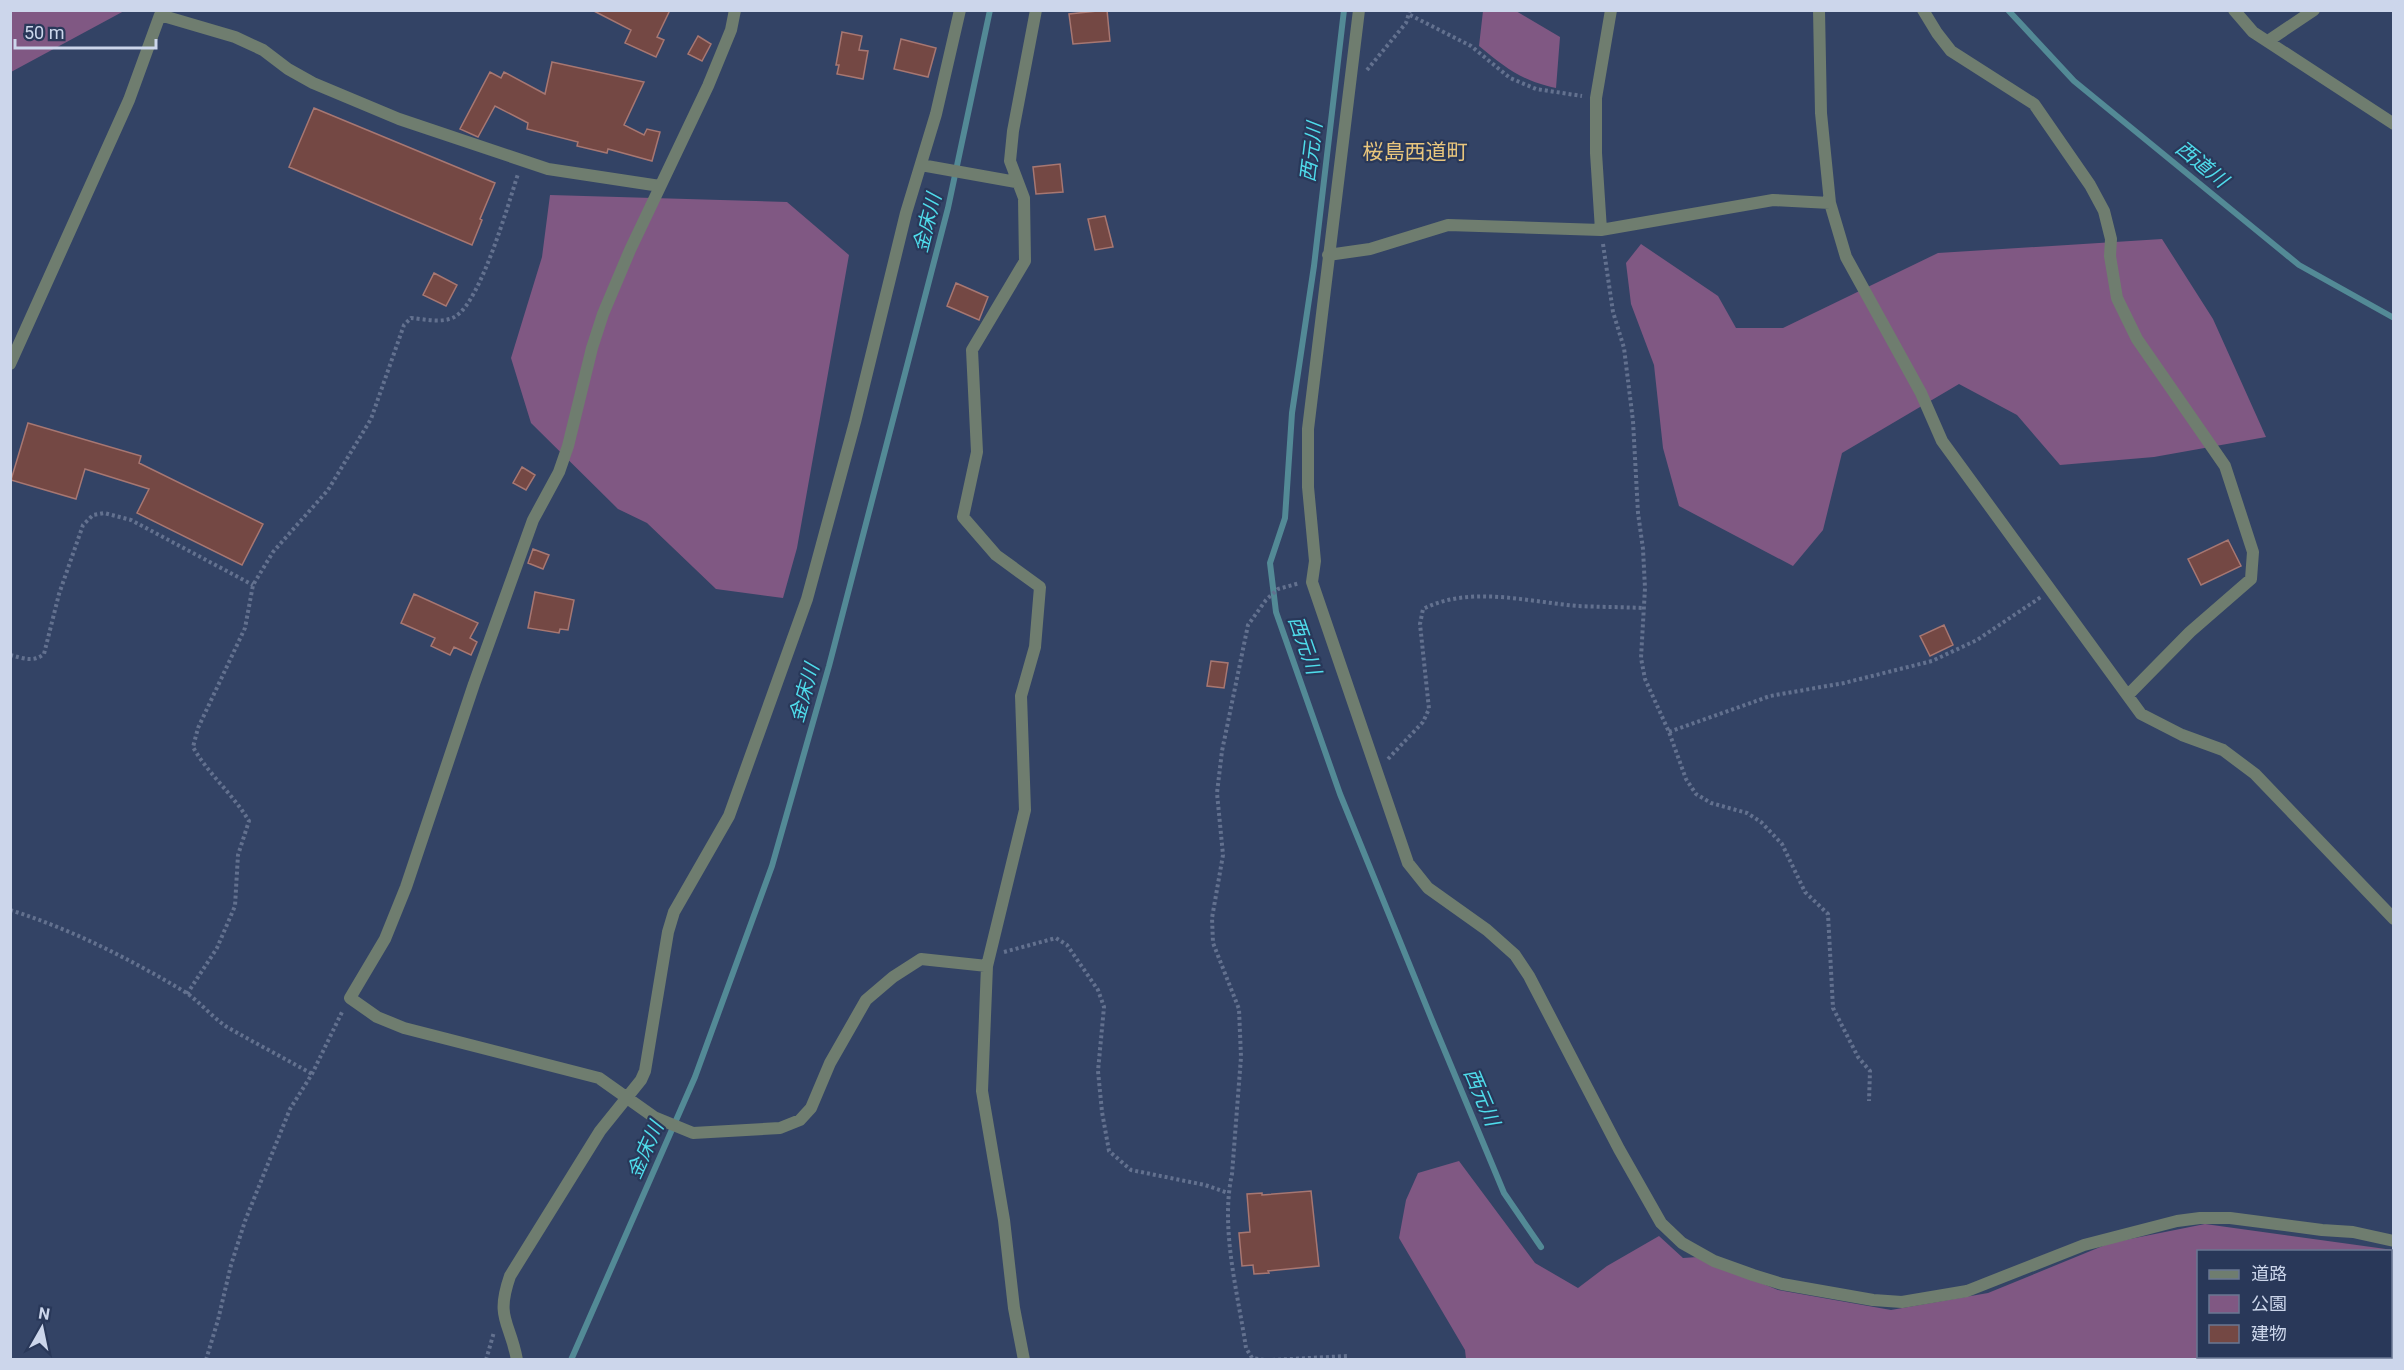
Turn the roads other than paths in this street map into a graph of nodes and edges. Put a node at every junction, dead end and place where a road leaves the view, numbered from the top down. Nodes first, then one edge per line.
1 (735, 10) edge
2 (960, 10) edge
3 (1036, 10) edge
4 (1359, 10) edge
5 (1611, 10) edge
6 (1819, 10) edge
7 (1923, 10) edge
8 (2234, 10) edge
9 (2314, 10) edge
10 (2268, 41) junction
11 (2394, 124) edge
12 (921, 165) junction
13 (1016, 182) junction
14 (660, 186) junction
15 (1830, 203) junction
16 (1601, 230) junction
17 (1328, 255) junction
18 (10, 364) edge
19 (2128, 695) junction
20 (2394, 919) edge
21 (989, 961) junction
22 (626, 1098) junction
23 (2394, 1241) edge
24 (517, 1359) edge
25 (1024, 1359) edge

1 - 14 street
2 - 12 street
3 - 13 street
4 - 17 street
5 - 16 street
6 - 15 street
7 - 19 street
8 - 10 street
9 - 10 street
10 - 11 street
12 - 13 street
12 - 22 street
13 - 21 street
14 - 18 street
14 - 22 street
15 - 16 street
15 - 19 street
16 - 17 street
17 - 23 street
19 - 20 street
21 - 22 street
21 - 25 street
22 - 24 street

